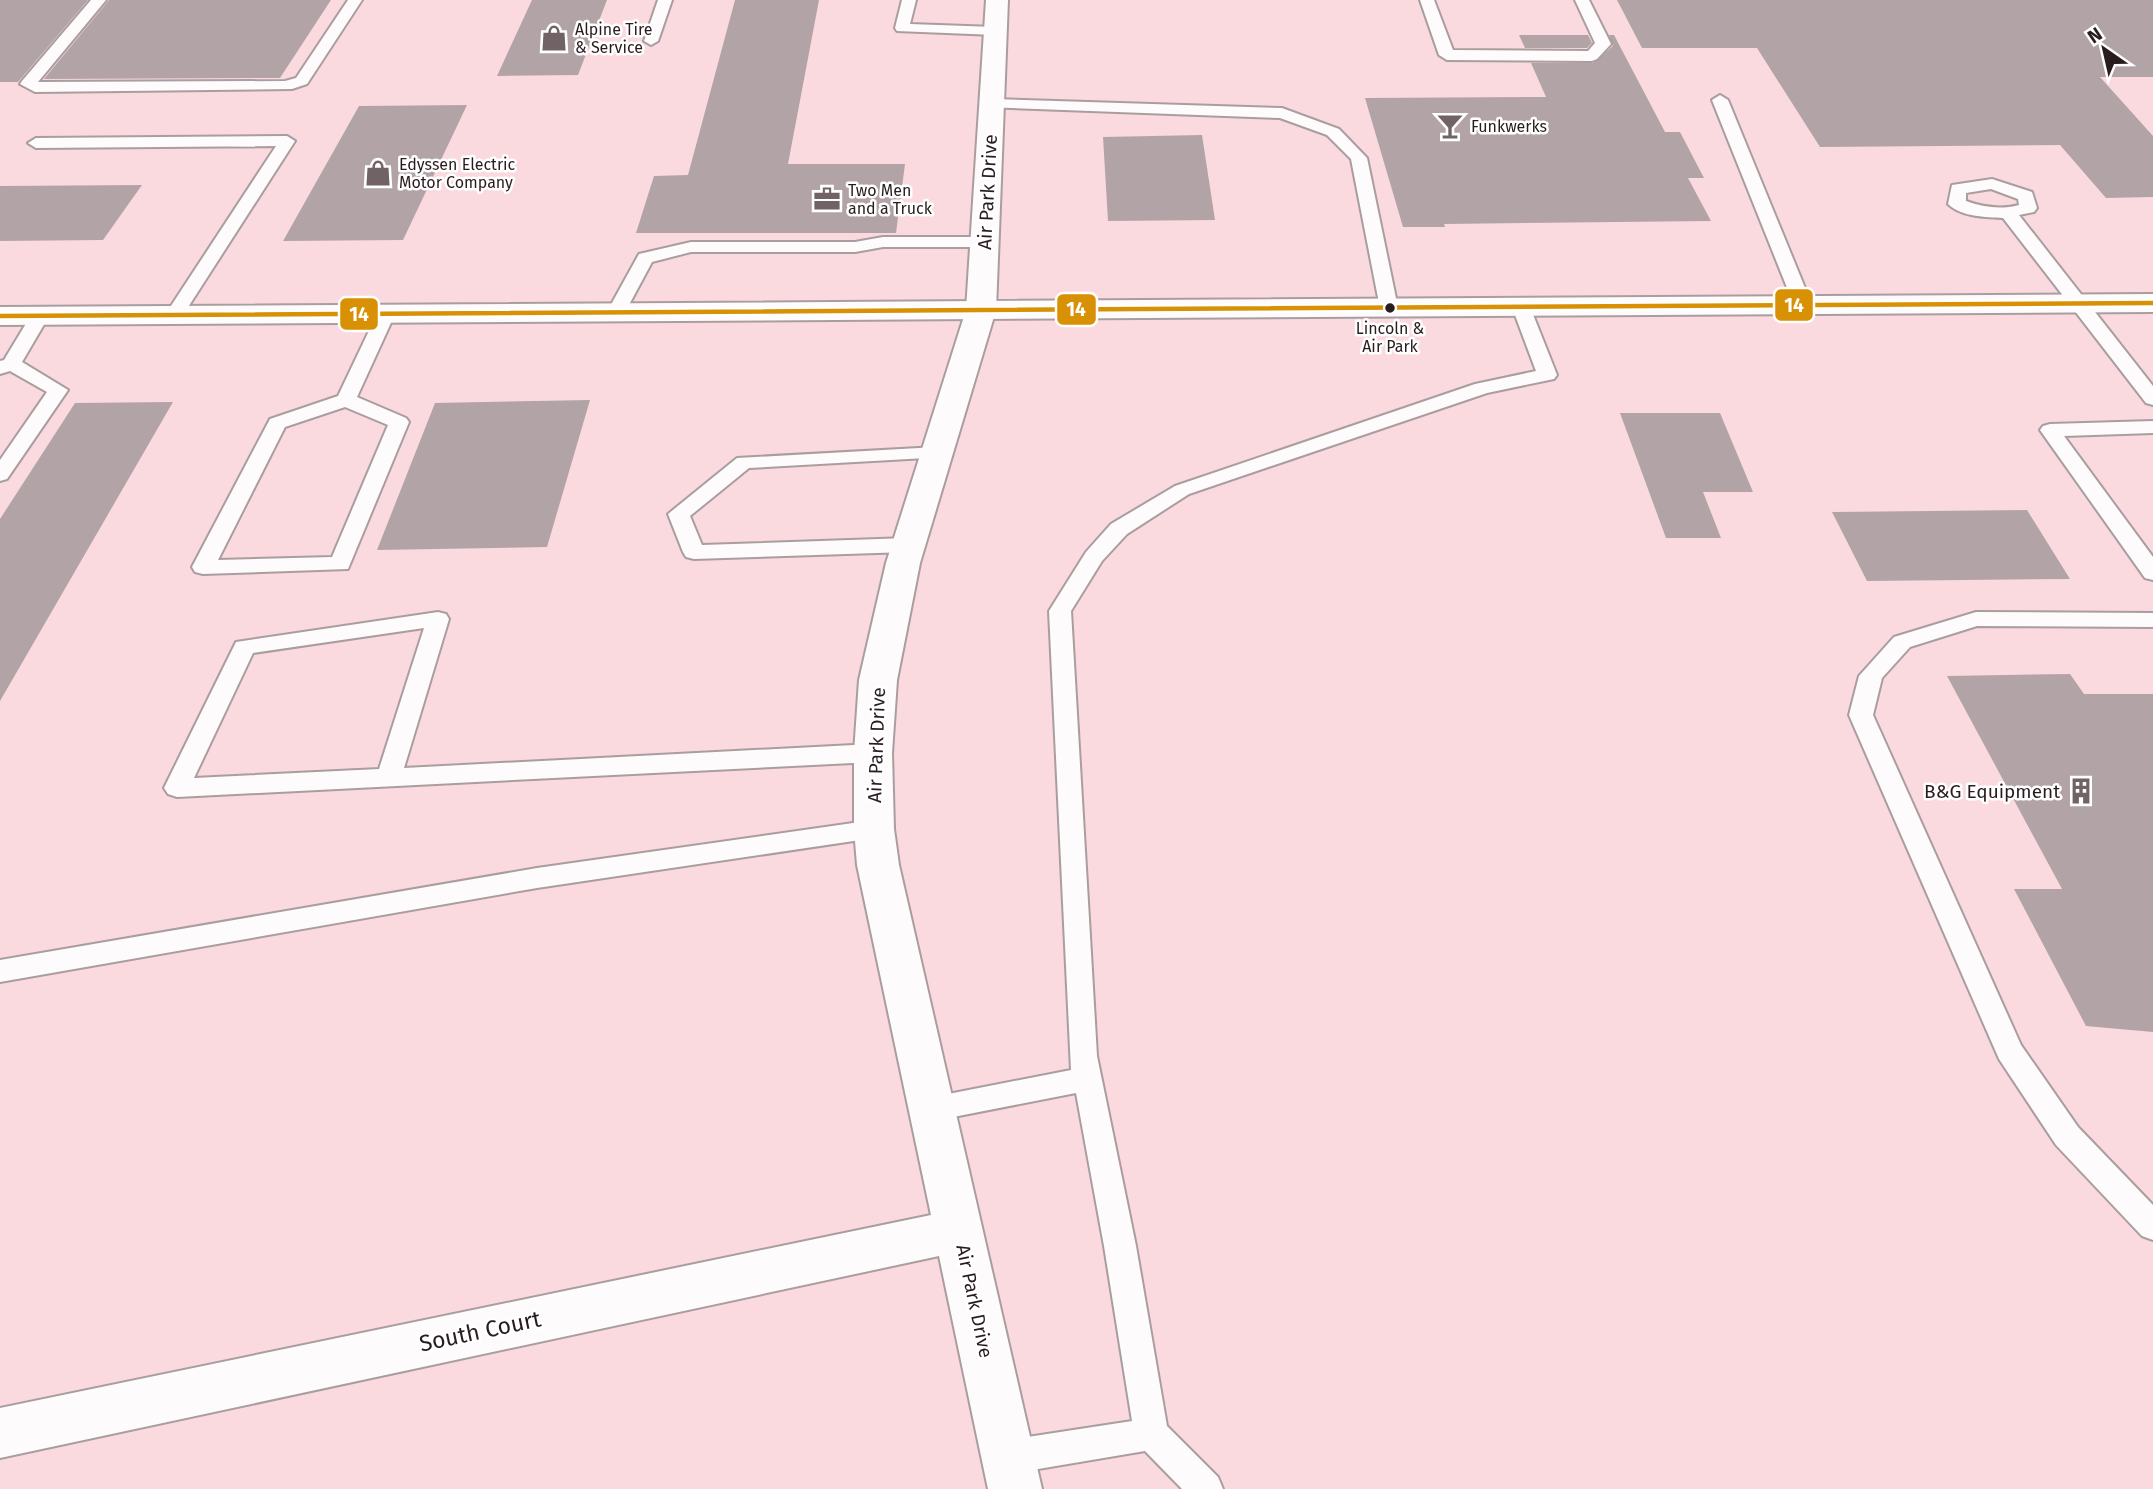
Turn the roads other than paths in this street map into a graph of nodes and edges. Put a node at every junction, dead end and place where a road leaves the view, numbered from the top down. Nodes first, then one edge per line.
1 (99, 0) edge
2 (355, 0) edge
3 (665, 0) edge
4 (909, 0) edge
5 (1427, 0) edge
6 (1582, 0) edge
7 (996, 15) edge
8 (651, 41) dead end
9 (1720, 100) dead end
10 (991, 104) junction
11 (36, 143) dead end
12 (2008, 213) dead end
13 (984, 242) junction
14 (2153, 303) edge
15 (2077, 304) junction
16 (1803, 305) junction
17 (1521, 307) junction
18 (1389, 308) junction
19 (981, 310) junction
20 (616, 312) junction
21 (387, 314) junction
22 (174, 315) junction
23 (0, 316) edge
24 (40, 316) junction
25 (6, 366) edge
26 (2130, 370) junction
27 (2153, 370) edge
28 (2153, 399) edge
29 (346, 400) junction
30 (2153, 427) edge
31 (937, 453) junction
32 (0, 475) edge
33 (908, 545) junction
34 (2153, 573) edge
35 (2153, 620) edge
36 (873, 753) junction
37 (389, 777) junction
38 (874, 830) junction
39 (0, 971) edge
40 (1088, 1079) junction
41 (933, 1108) junction
42 (2153, 1226) edge
43 (960, 1230) junction
44 (0, 1433) edge
45 (1151, 1434) junction
46 (1012, 1473) edge
47 (1206, 1489) edge

1 - 2 lane
3 - 8 lane
4 - 7 lane
5 - 6 lane
7 - 10 street, Air Park Drive
9 - 16 lane
10 - 13 street, Air Park Drive
10 - 18 lane
11 - 22 lane
12 - 15 lane
13 - 19 street, Air Park Drive
13 - 20 lane
14 - 15 street
15 - 16 street
15 - 26 lane
16 - 17 street
17 - 18 street
17 - 40 lane
18 - 19 street
19 - 20 street
19 - 31 street, Air Park Drive
20 - 21 street
21 - 22 street
21 - 29 lane
22 - 24 street
23 - 24 street
24 - 25 lane
25 - 32 lane
26 - 27 lane
26 - 28 lane
29 - 29 lane
30 - 34 lane
31 - 33 street, Air Park Drive
31 - 33 lane
33 - 36 street, Air Park Drive
35 - 42 lane
36 - 37 lane
36 - 38 street, Air Park Drive
37 - 37 lane
38 - 39 lane
38 - 41 street, Air Park Drive
40 - 41 lane
40 - 45 lane
41 - 43 street, Air Park Drive
43 - 44 street, South Court
43 - 46 street, Air Park Drive
45 - 46 lane
45 - 47 lane

